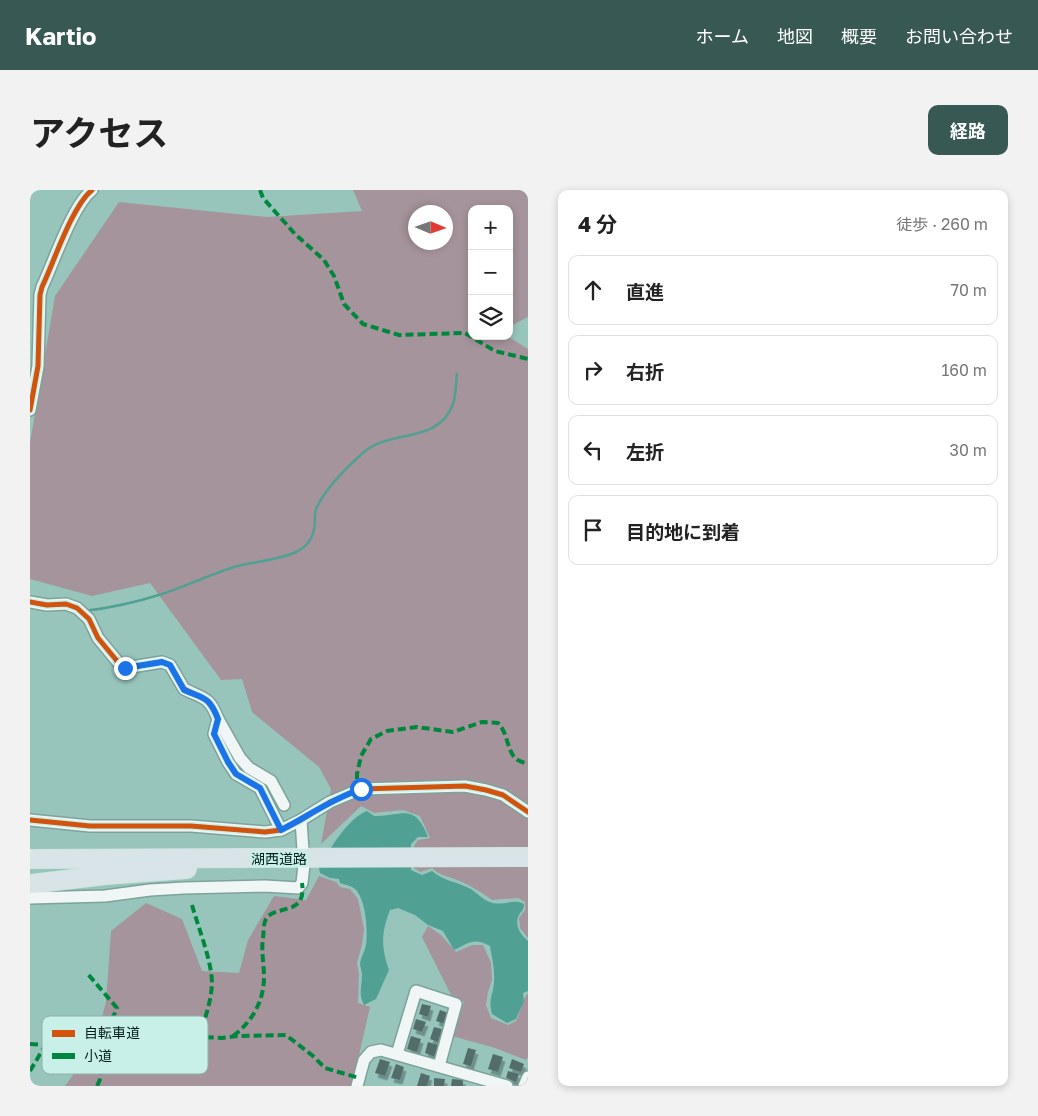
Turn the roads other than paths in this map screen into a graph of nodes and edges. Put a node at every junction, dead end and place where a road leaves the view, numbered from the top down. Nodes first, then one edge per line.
1 (92, 190) edge
2 (35, 295) edge
3 (30, 410) edge
4 (30, 602) edge
5 (218, 719) junction
6 (284, 805) dead end
7 (528, 812) edge
8 (30, 820) edge
9 (301, 820) junction
10 (281, 830) junction
11 (30, 846) edge
12 (528, 857) edge
13 (104, 858) junction
14 (301, 858) junction
15 (30, 859) edge
16 (30, 884) edge
17 (30, 898) edge
18 (397, 1054) junction
19 (439, 1066) junction
20 (528, 1077) edge
21 (470, 1081) edge
22 (357, 1086) edge
23 (507, 1086) edge
24 (524, 1086) edge

1 - 2 street
2 - 3 street
4 - 5 street
5 - 6 street
5 - 10 street
7 - 9 street
8 - 10 street
9 - 10 street
9 - 14 street
11 - 13 highway
12 - 14 highway, 湖西道路
13 - 14 highway, 湖西道路
13 - 15 highway, 湖西道路
14 - 16 highway
14 - 17 street
18 - 19 street
18 - 19 street
18 - 22 street
19 - 21 street
20 - 24 street
21 - 23 street

